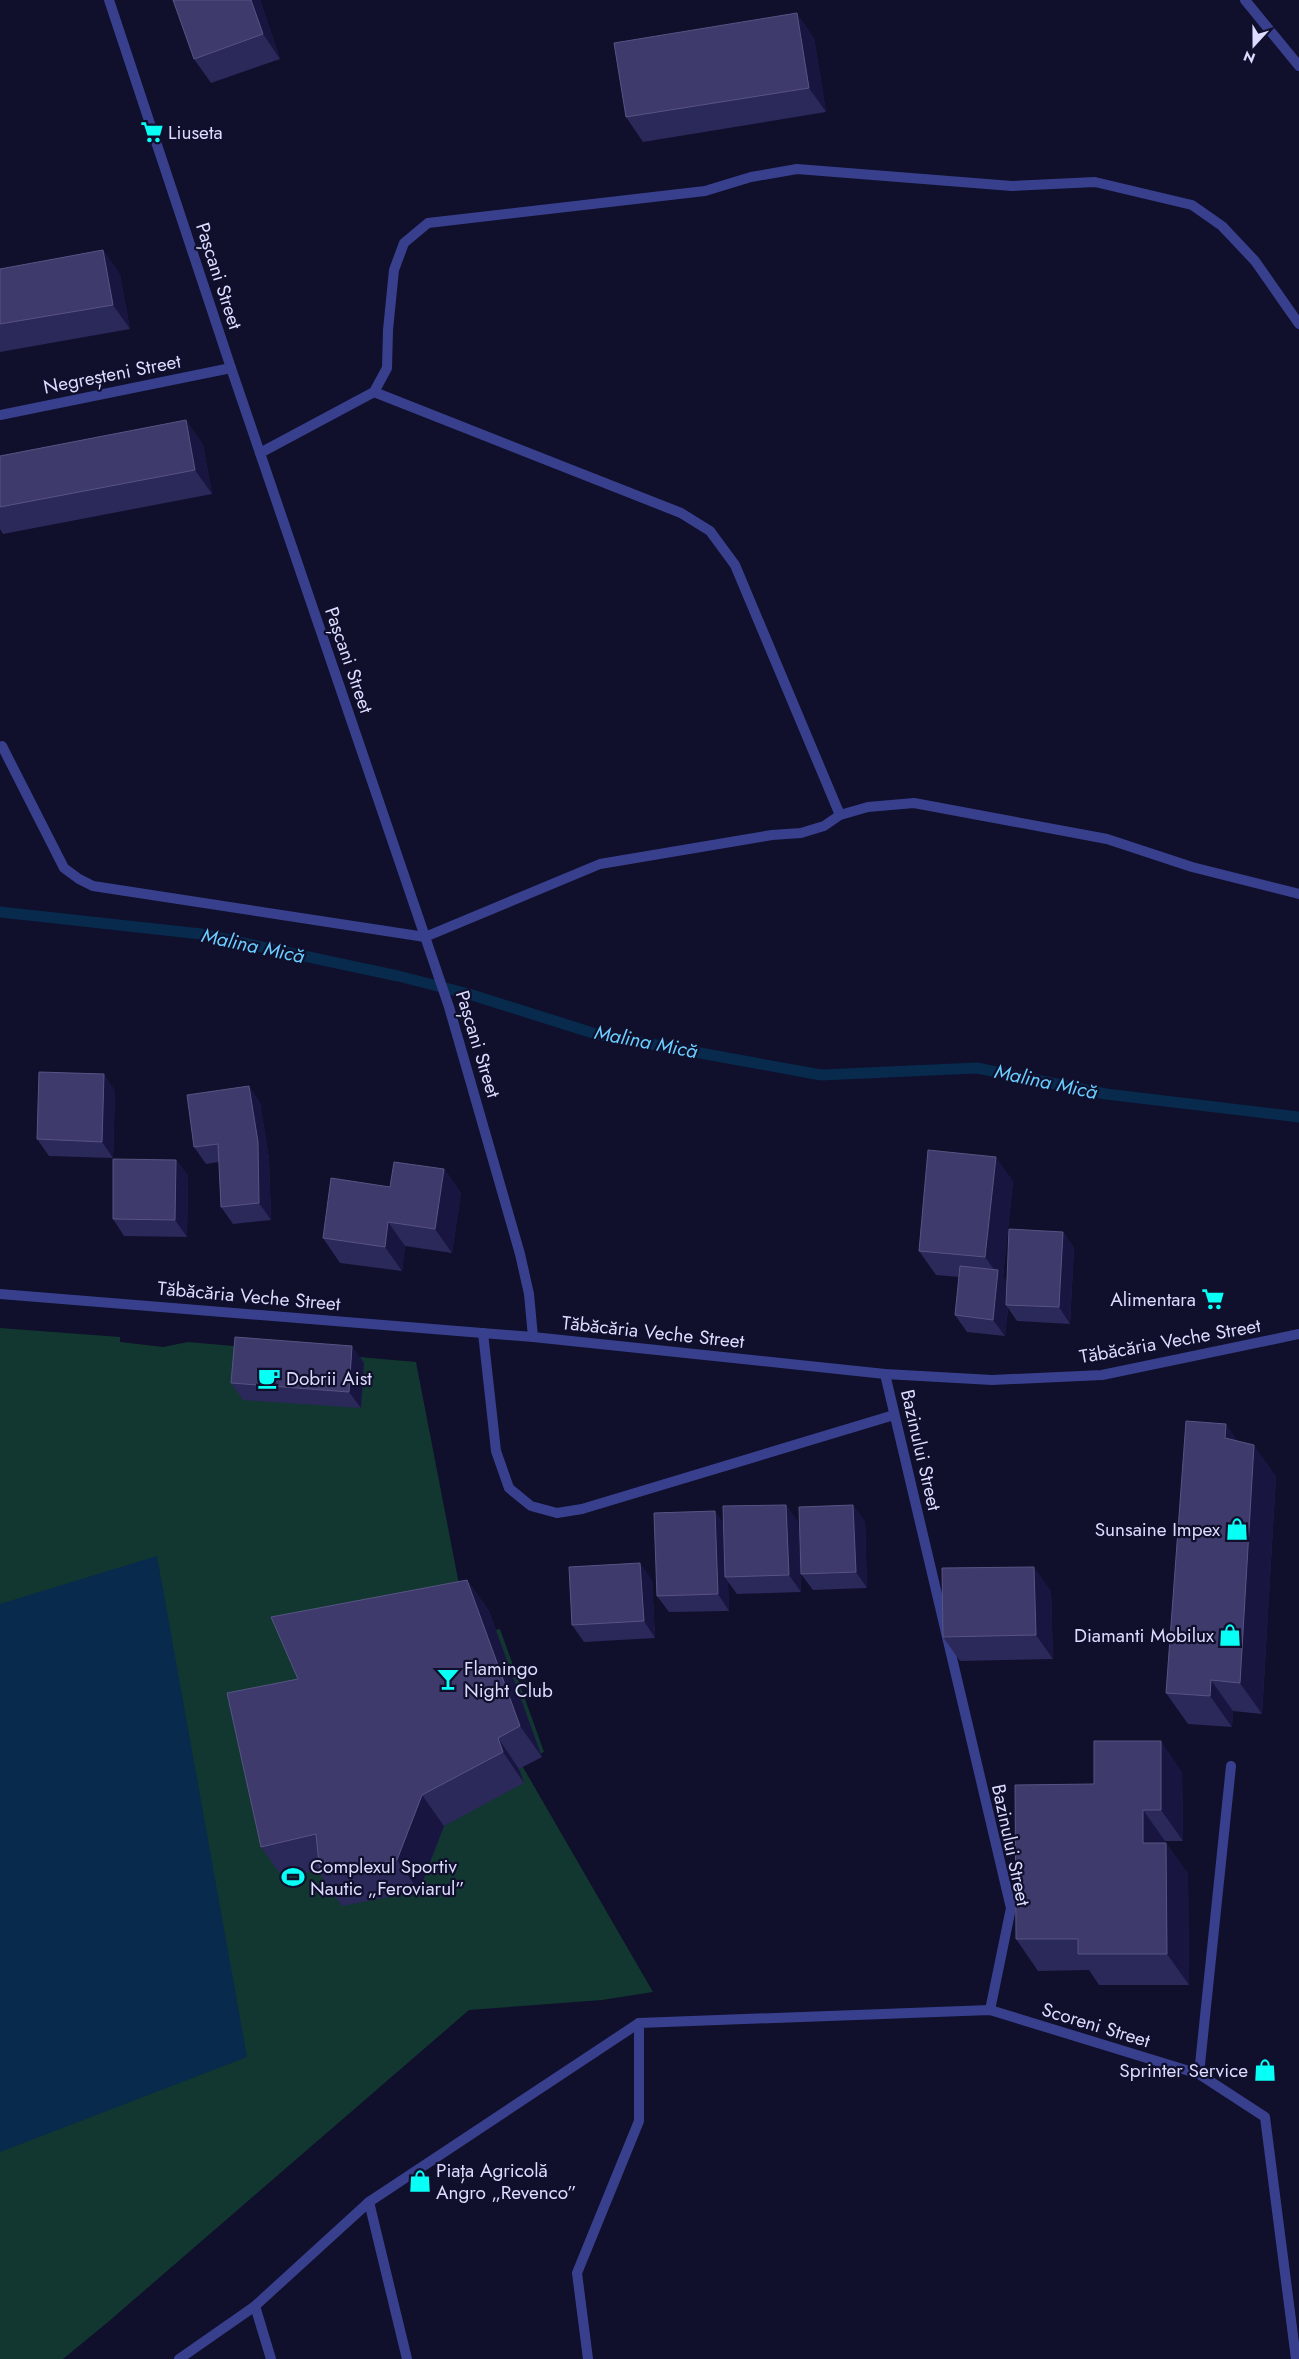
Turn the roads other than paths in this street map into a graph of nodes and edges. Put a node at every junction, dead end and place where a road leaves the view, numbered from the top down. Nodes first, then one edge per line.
1 (109, 0) edge
2 (1245, 0) edge
3 (1299, 66) edge
4 (1299, 324) edge
5 (231, 368) junction
6 (374, 392) junction
7 (0, 415) edge
8 (260, 453) junction
9 (2, 746) dead end
10 (840, 815) junction
11 (1299, 894) edge
12 (425, 937) junction
13 (0, 1294) edge
14 (483, 1333) junction
15 (1299, 1334) edge
16 (533, 1337) junction
17 (885, 1374) junction
18 (894, 1414) junction
19 (1231, 1766) dead end
20 (990, 2010) junction
21 (639, 2023) junction
22 (1199, 2074) junction
23 (370, 2202) junction
24 (255, 2306) junction
25 (179, 2359) edge
26 (271, 2359) edge
27 (407, 2359) edge
28 (588, 2359) edge
29 (1296, 2359) edge

1 - 5 street, Pașcani Street
2 - 3 street
4 - 6 street
5 - 7 street, Negreșteni Street
5 - 8 street, Pașcani Street
6 - 8 street
6 - 10 street
8 - 12 street, Pașcani Street
9 - 12 street
10 - 11 street
10 - 12 street
12 - 16 street, Pașcani Street
13 - 14 street, Tăbăcăria Veche Street
14 - 16 street, Tăbăcăria Veche Street
14 - 18 street
15 - 17 street, Tăbăcăria Veche Street
16 - 17 street, Tăbăcăria Veche Street
17 - 18 street, Bazinului Street
18 - 20 street, Bazinului Street
19 - 22 street
20 - 21 street
20 - 22 street, Scoreni Street
21 - 23 street
21 - 28 street
22 - 29 street, Scoreni Street
23 - 24 street
23 - 27 street
24 - 25 street
24 - 26 street

